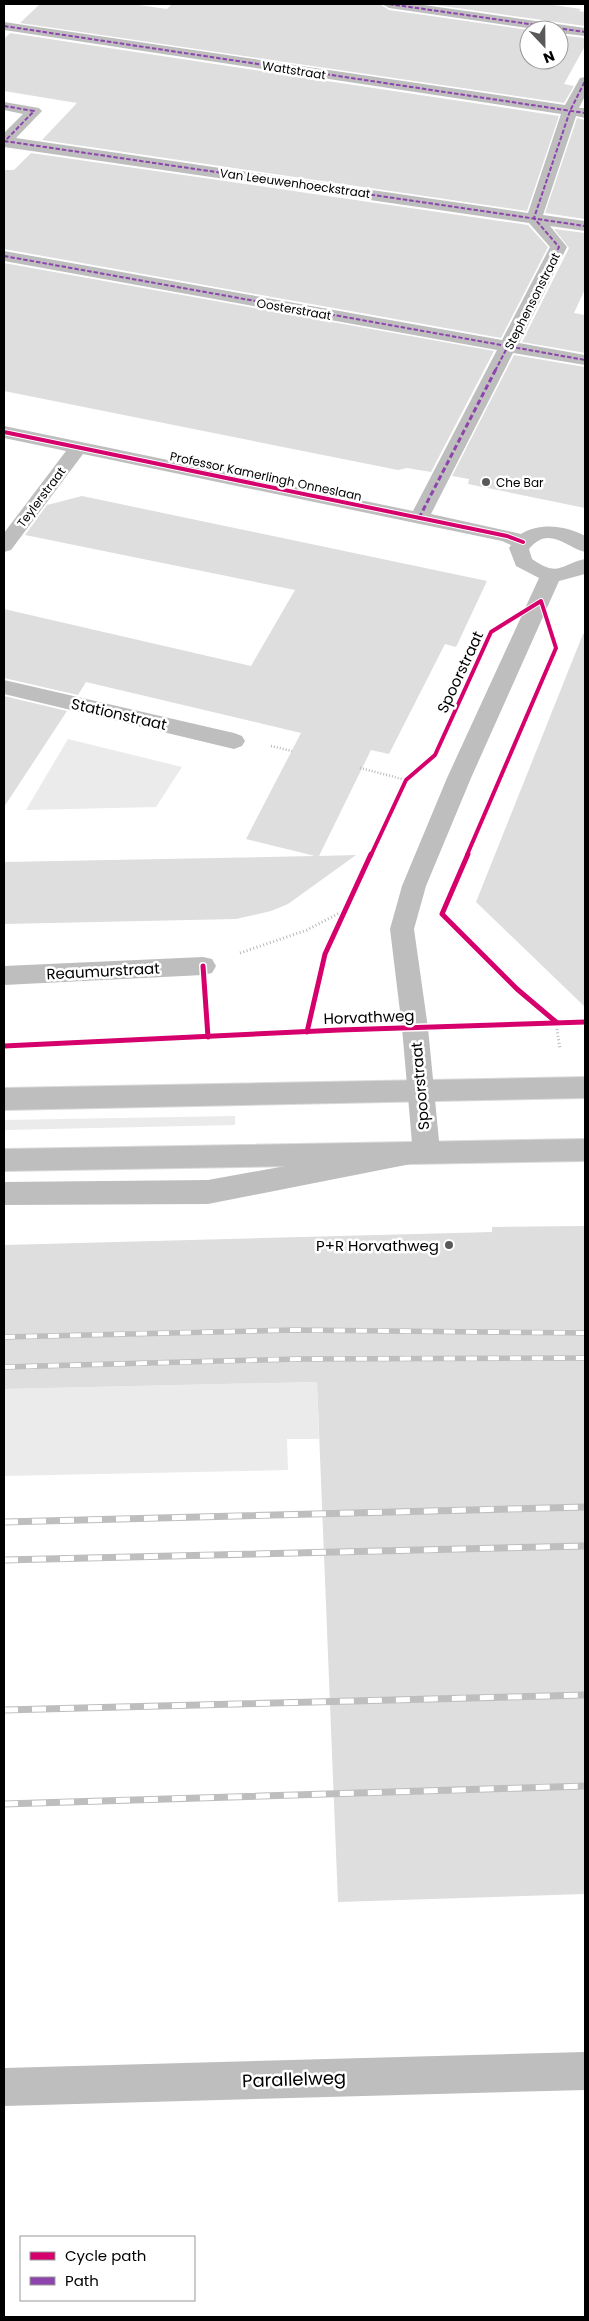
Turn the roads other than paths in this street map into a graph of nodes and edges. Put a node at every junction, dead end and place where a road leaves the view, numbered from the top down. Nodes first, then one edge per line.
1 (389, 4) edge
2 (4, 26) edge
3 (585, 32) edge
4 (585, 81) edge
5 (4, 106) edge
6 (578, 112) edge
7 (4, 141) edge
8 (534, 218) junction
9 (585, 226) edge
10 (4, 256) edge
11 (509, 347) junction
12 (585, 360) edge
13 (4, 432) edge
14 (78, 447) junction
15 (418, 518) junction
16 (523, 542) junction
17 (4, 546) edge
18 (585, 546) edge
19 (585, 565) edge
20 (551, 575) junction
21 (4, 688) edge
22 (234, 741) dead end
23 (203, 966) road end
24 (4, 976) edge
25 (585, 1087) edge
26 (421, 1091) junction
27 (4, 1099) edge
28 (585, 1150) edge
29 (426, 1152) junction
30 (4, 1160) edge
31 (4, 1194) edge
32 (585, 2071) edge
33 (4, 2087) edge

1 - 3 street
2 - 6 street, Wattstraat
4 - 6 street
5 - 7 street
6 - 8 street
7 - 8 street, Van Leeuwenhoeckstraat
8 - 9 street, Van Leeuwenhoeckstraat
8 - 11 street, Stephensonstraat
10 - 11 street, Oosterstraat
11 - 12 street, Oosterstraat
11 - 15 street, Stephensonstraat
13 - 14 street, Professor Kamerlingh Onneslaan
14 - 15 street, Professor Kamerlingh Onneslaan
14 - 17 street, Teylerstraat
15 - 16 street, Professor Kamerlingh Onneslaan
16 - 18 street
16 - 20 street
19 - 20 street
20 - 26 street, Spoorstraat
21 - 22 street, Stationstraat
23 - 24 street, Reaumurstraat
25 - 26 street
26 - 27 street
26 - 29 street, Spoorstraat
28 - 29 street
29 - 30 street
29 - 31 street
32 - 33 street, Parallelweg

